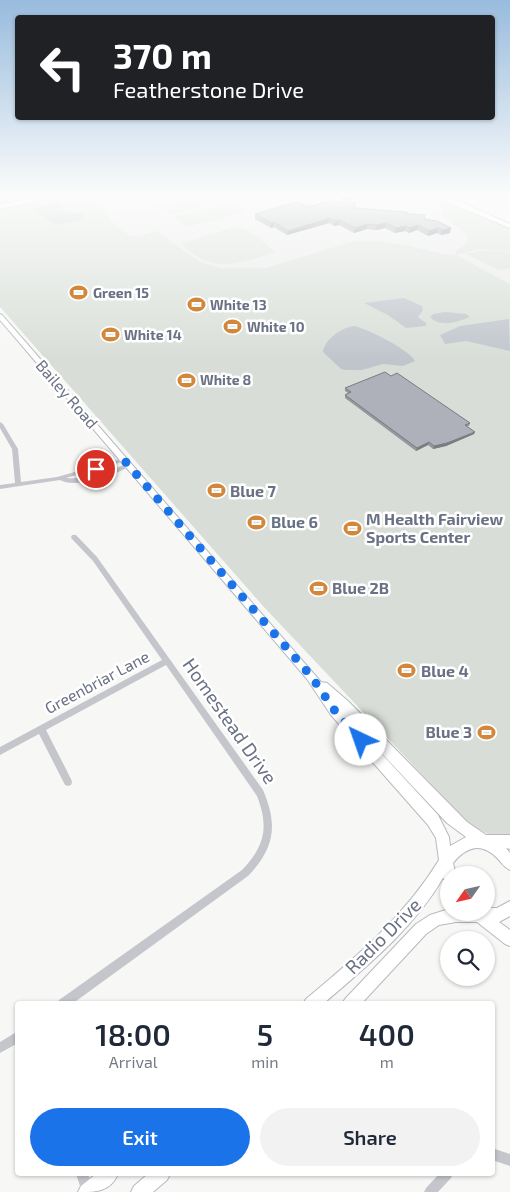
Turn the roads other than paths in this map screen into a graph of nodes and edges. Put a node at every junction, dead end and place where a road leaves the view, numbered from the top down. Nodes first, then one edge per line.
1 (0, 316) edge
2 (0, 424) edge
3 (126, 463) junction
4 (18, 484) junction
5 (0, 488) edge
6 (74, 537) dead end
7 (167, 661) junction
8 (311, 676) junction
9 (41, 729) junction
10 (0, 751) edge
11 (68, 782) dead end
12 (484, 841) junction
13 (510, 842) edge
14 (446, 860) junction
15 (510, 863) edge
16 (447, 866) edge
17 (510, 908) edge
18 (495, 914) edge
19 (440, 918) edge
20 (488, 921) edge
21 (510, 939) edge
22 (67, 1001) edge
23 (315, 1001) edge
24 (353, 1001) edge
25 (15, 1038) edge
26 (0, 1048) edge
27 (495, 1155) edge
28 (510, 1160) edge
29 (83, 1176) edge
30 (107, 1176) edge
31 (159, 1176) edge
32 (445, 1176) edge
33 (87, 1192) edge
34 (140, 1192) edge
35 (430, 1192) edge

1 - 3 main road, Bailey Road
2 - 4 street
3 - 4 street
3 - 8 main road, Bailey Road
4 - 5 street
6 - 7 street, Homestead Drive
7 - 9 street, Greenbriar Lane
7 - 22 street, Homestead Drive
8 - 12 main road, Bailey Road
8 - 14 main road, Bailey Road
9 - 10 street, Greenbriar Lane
9 - 11 street, Greenbriar Lane
12 - 13 main road
12 - 14 main road, Radio Drive
12 - 15 main road, Bailey Road
14 - 16 main road, Bailey Road
14 - 23 main road, Radio Drive
17 - 18 main road, Radio Drive
19 - 24 main road, Radio Drive
20 - 21 main road
25 - 26 street
27 - 28 street
29 - 33 street
30 - 33 main road
31 - 34 main road
32 - 35 street

